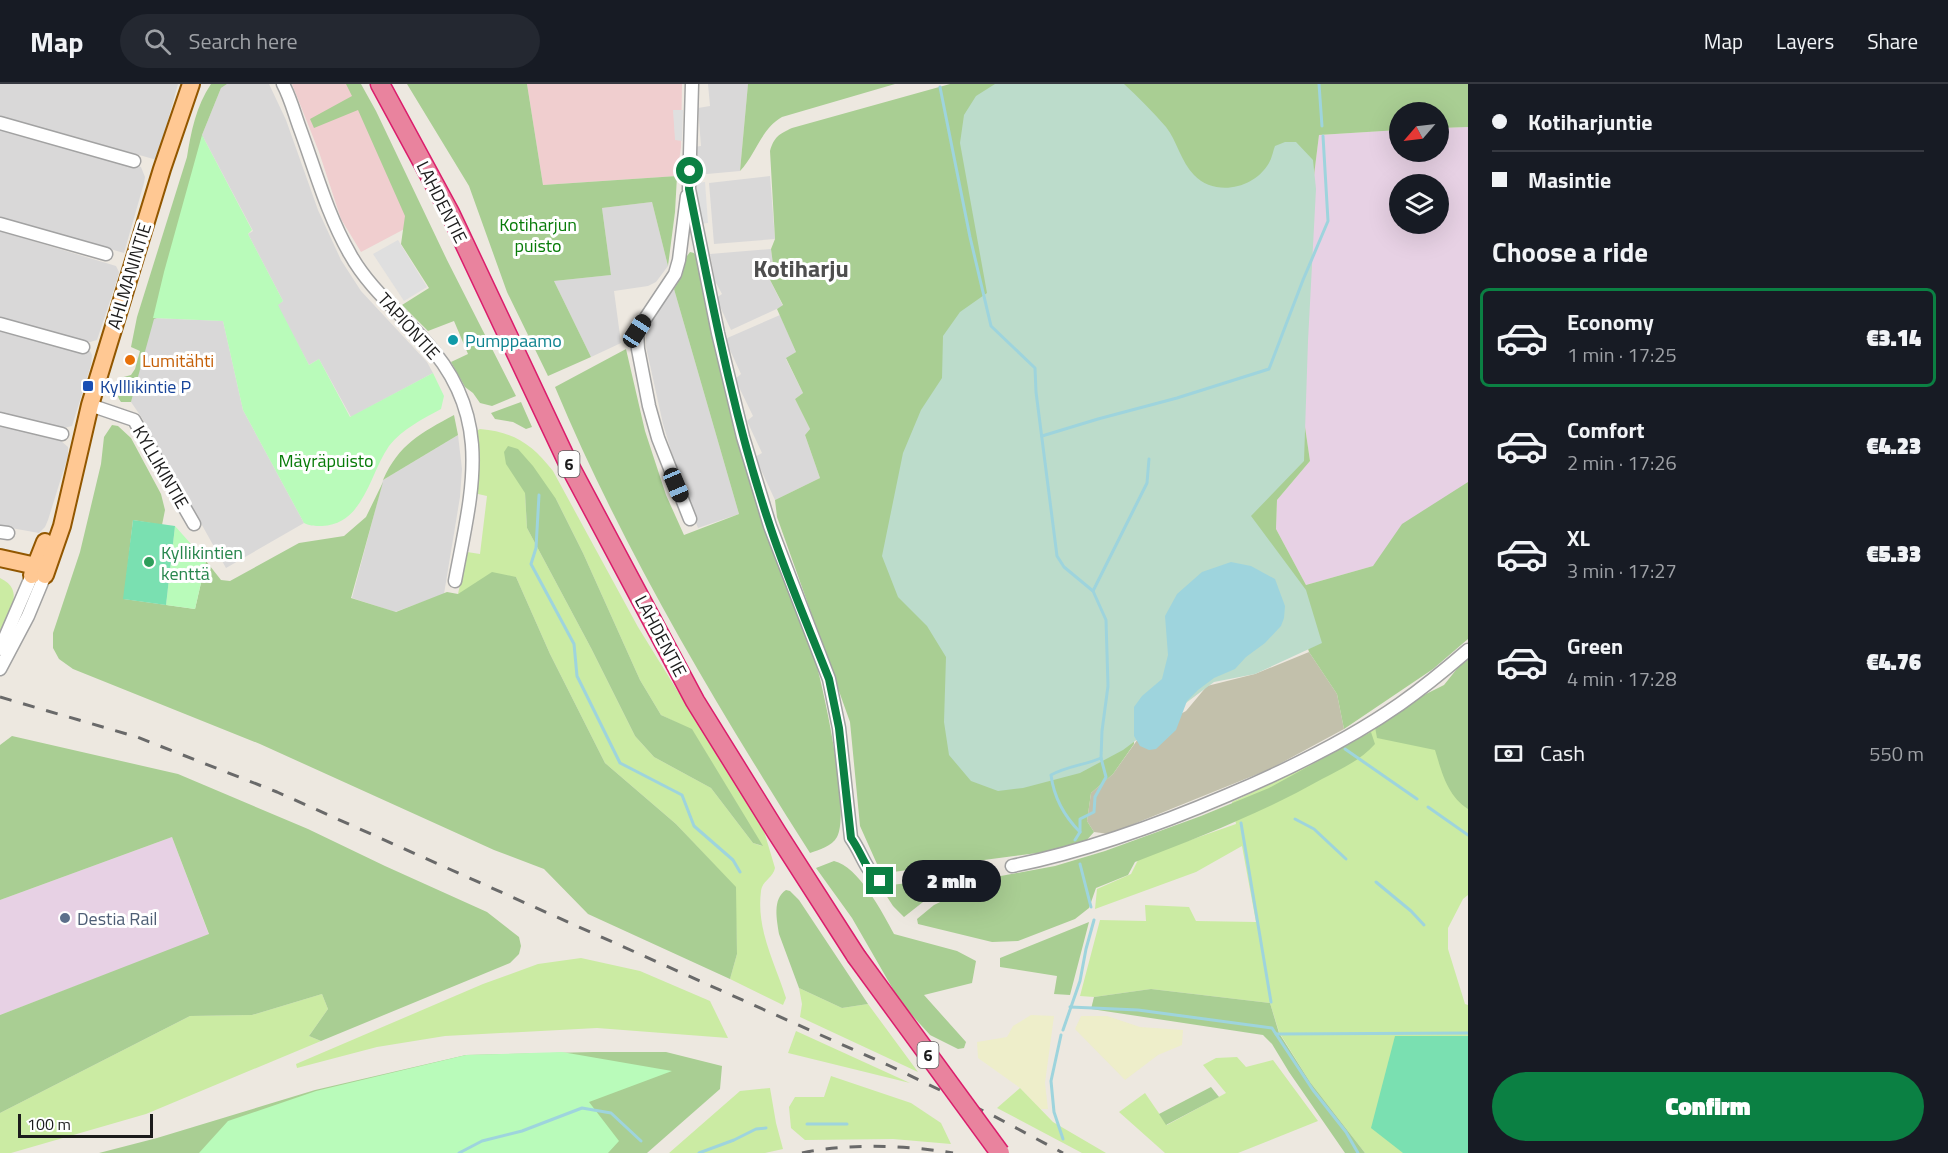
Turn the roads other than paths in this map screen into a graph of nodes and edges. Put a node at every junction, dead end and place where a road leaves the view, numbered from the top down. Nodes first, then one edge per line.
1 (190, 84) edge
2 (195, 84) edge
3 (283, 84) edge
4 (380, 84) edge
5 (692, 84) edge
6 (182, 110) junction
7 (0, 123) edge
8 (135, 161) dead end
9 (689, 189) junction
10 (0, 224) edge
11 (106, 254) dead end
12 (0, 324) edge
13 (84, 346) dead end
14 (90, 405) junction
15 (0, 419) edge
16 (62, 434) dead end
17 (690, 519) dead end
18 (194, 524) dead end
19 (0, 558) edge
20 (0, 568) edge
21 (38, 572) junction
22 (455, 581) dead end
23 (0, 649) edge
24 (1468, 650) edge
25 (0, 669) edge
26 (1012, 866) dead end
27 (880, 881) dead end
28 (1000, 1153) edge

1 - 6 main road, AHLMANINTIE
2 - 6 main road, AHLMANINTIE
3 - 22 street, TAPIONTIE
4 - 28 highway, LAHDENTIE / 6, bridge
5 - 9 street
6 - 14 main road, AHLMANINTIE
7 - 8 street
9 - 17 street
9 - 27 street
10 - 11 street
12 - 13 street
14 - 18 street, KYLLIKINTIE
14 - 21 main road, AHLMANINTIE
15 - 16 street
19 - 21 main road
20 - 21 main road
21 - 23 street, AHLMANINTIE
21 - 25 street, AHLMANINTIE
24 - 26 street

